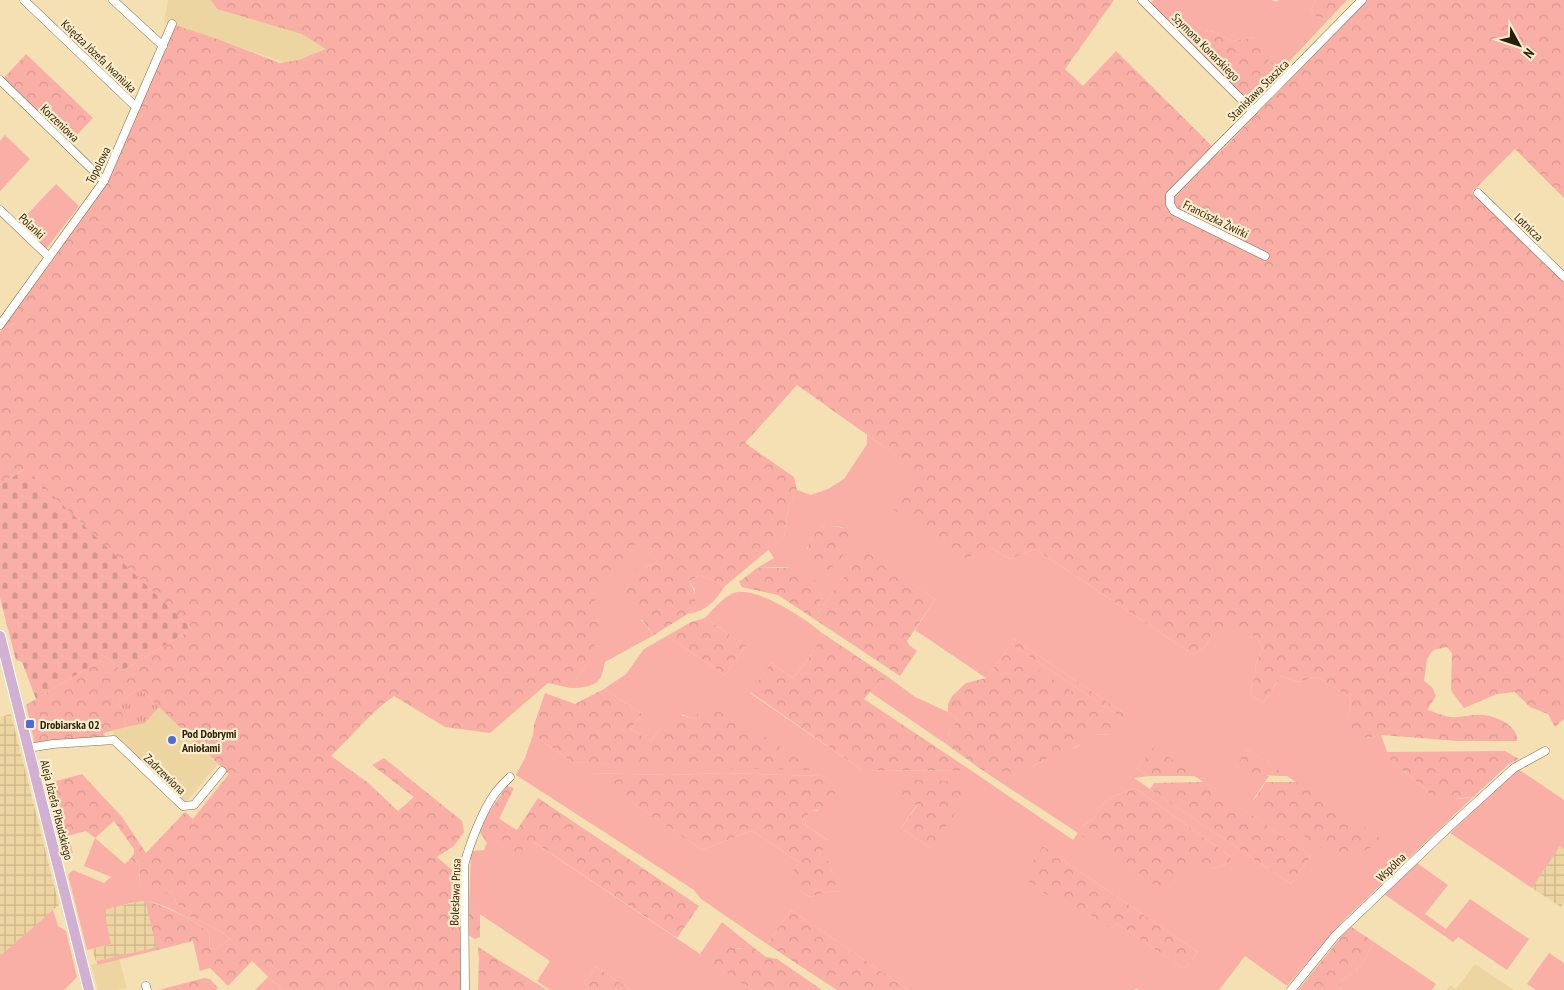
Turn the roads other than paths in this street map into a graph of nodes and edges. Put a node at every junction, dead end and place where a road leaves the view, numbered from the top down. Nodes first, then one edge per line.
1 (24, 0) edge
2 (114, 0) edge
3 (1142, 0) edge
4 (1362, 0) edge
5 (172, 24) dead end
6 (163, 46) junction
7 (0, 80) edge
8 (136, 107) junction
9 (1253, 111) junction
10 (104, 181) junction
11 (1478, 193) dead end
12 (1170, 195) joint
13 (0, 210) edge
14 (1265, 256) dead end
15 (49, 257) junction
16 (1564, 278) edge
17 (0, 325) edge
18 (0, 636) edge
19 (28, 748) junction
20 (1546, 751) dead end
21 (222, 771) dead end
22 (510, 777) dead end
23 (89, 990) edge
24 (465, 990) edge
25 (1292, 990) edge

1 - 8 street, Księdza Józefa Iwaniuka
2 - 6 street
3 - 9 street, Szymona Konarskiego
4 - 9 street, Stanisława Staszica
5 - 6 street, Topolowa
6 - 8 street, Topolowa
7 - 10 street, Korzeniowa
8 - 10 street, Topolowa
9 - 12 street, Stanisława Staszica
10 - 15 street, Topolowa
11 - 16 street, Lotnicza
12 - 14 street, Franciszka Żwirki
13 - 15 street, Polanki
15 - 17 street, Topolowa
18 - 19 main road, Aleja Józefa Piłsudskiego
19 - 21 street, Zadrzewiona
19 - 23 main road, Aleja Józefa Piłsudskiego
20 - 25 street, Wspólna
22 - 24 street, Bolesława Prusa

